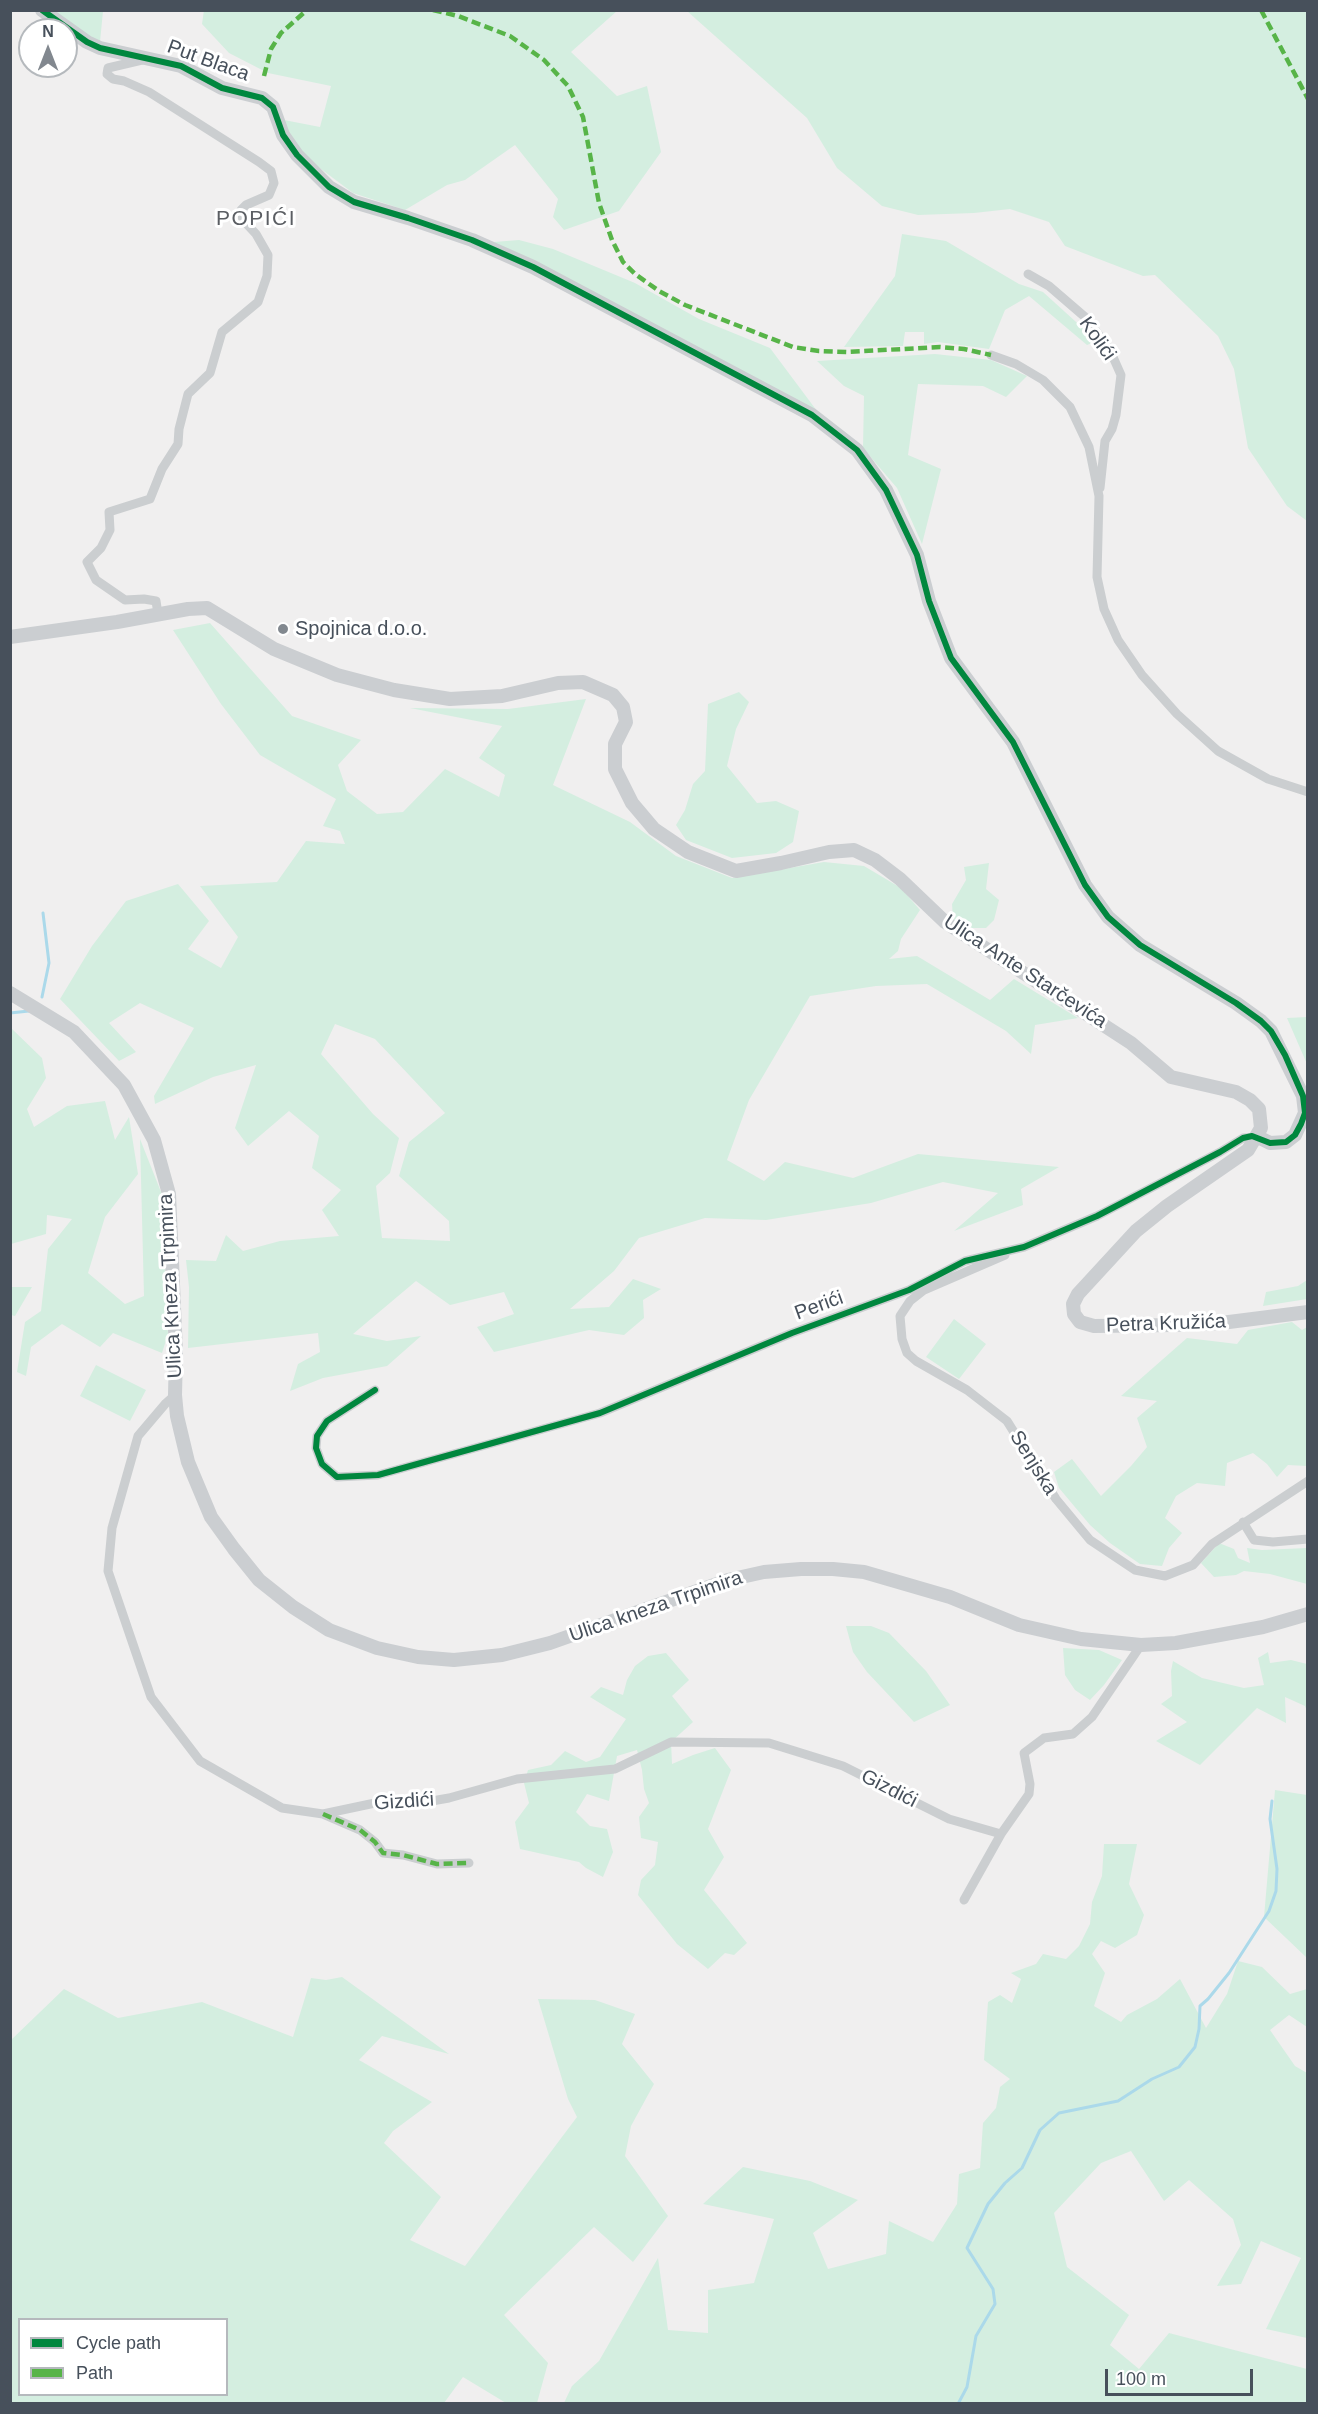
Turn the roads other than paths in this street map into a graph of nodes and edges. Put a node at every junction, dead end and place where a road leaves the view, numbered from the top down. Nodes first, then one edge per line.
1 (42, 10) edge
2 (151, 58) junction
3 (1028, 274) dead end
4 (991, 355) dead end
5 (1099, 496) junction
6 (158, 614) junction
7 (10, 637) edge
8 (1308, 792) edge
9 (10, 993) edge
10 (1258, 1137) junction
11 (1024, 1247) junction
12 (1308, 1312) edge
13 (375, 1390) dead end
14 (175, 1395) junction
15 (188, 1462) joint
16 (1308, 1482) edge
17 (1243, 1522) junction
18 (1308, 1539) edge
19 (1308, 1614) edge
20 (1141, 1645) junction
21 (323, 1814) junction
22 (1001, 1834) junction
23 (469, 1863) dead end
24 (964, 1900) dead end

1 - 2 street, Put Blaca
2 - 6 street
2 - 10 street, Put Blaca
3 - 5 street, Kolići
4 - 5 street
5 - 8 street
6 - 7 street, Ulica Ante Starčevića
6 - 10 street, Ulica Ante Starčevića
9 - 14 street, Ulica Kneza Trpimira
10 - 11 street, Perići
10 - 12 street, Petra Kružića
11 - 13 street, Perići
11 - 17 street, Senjska
14 - 15 street, Ulica Kneza Trpimira
14 - 21 street, Gizdići
15 - 20 street, Ulica kneza Trpimira
16 - 17 street, Senjska
17 - 18 street
19 - 20 street, Ulica kneza Trpimira
20 - 22 street
21 - 22 street, Gizdići
21 - 23 street
22 - 24 street

